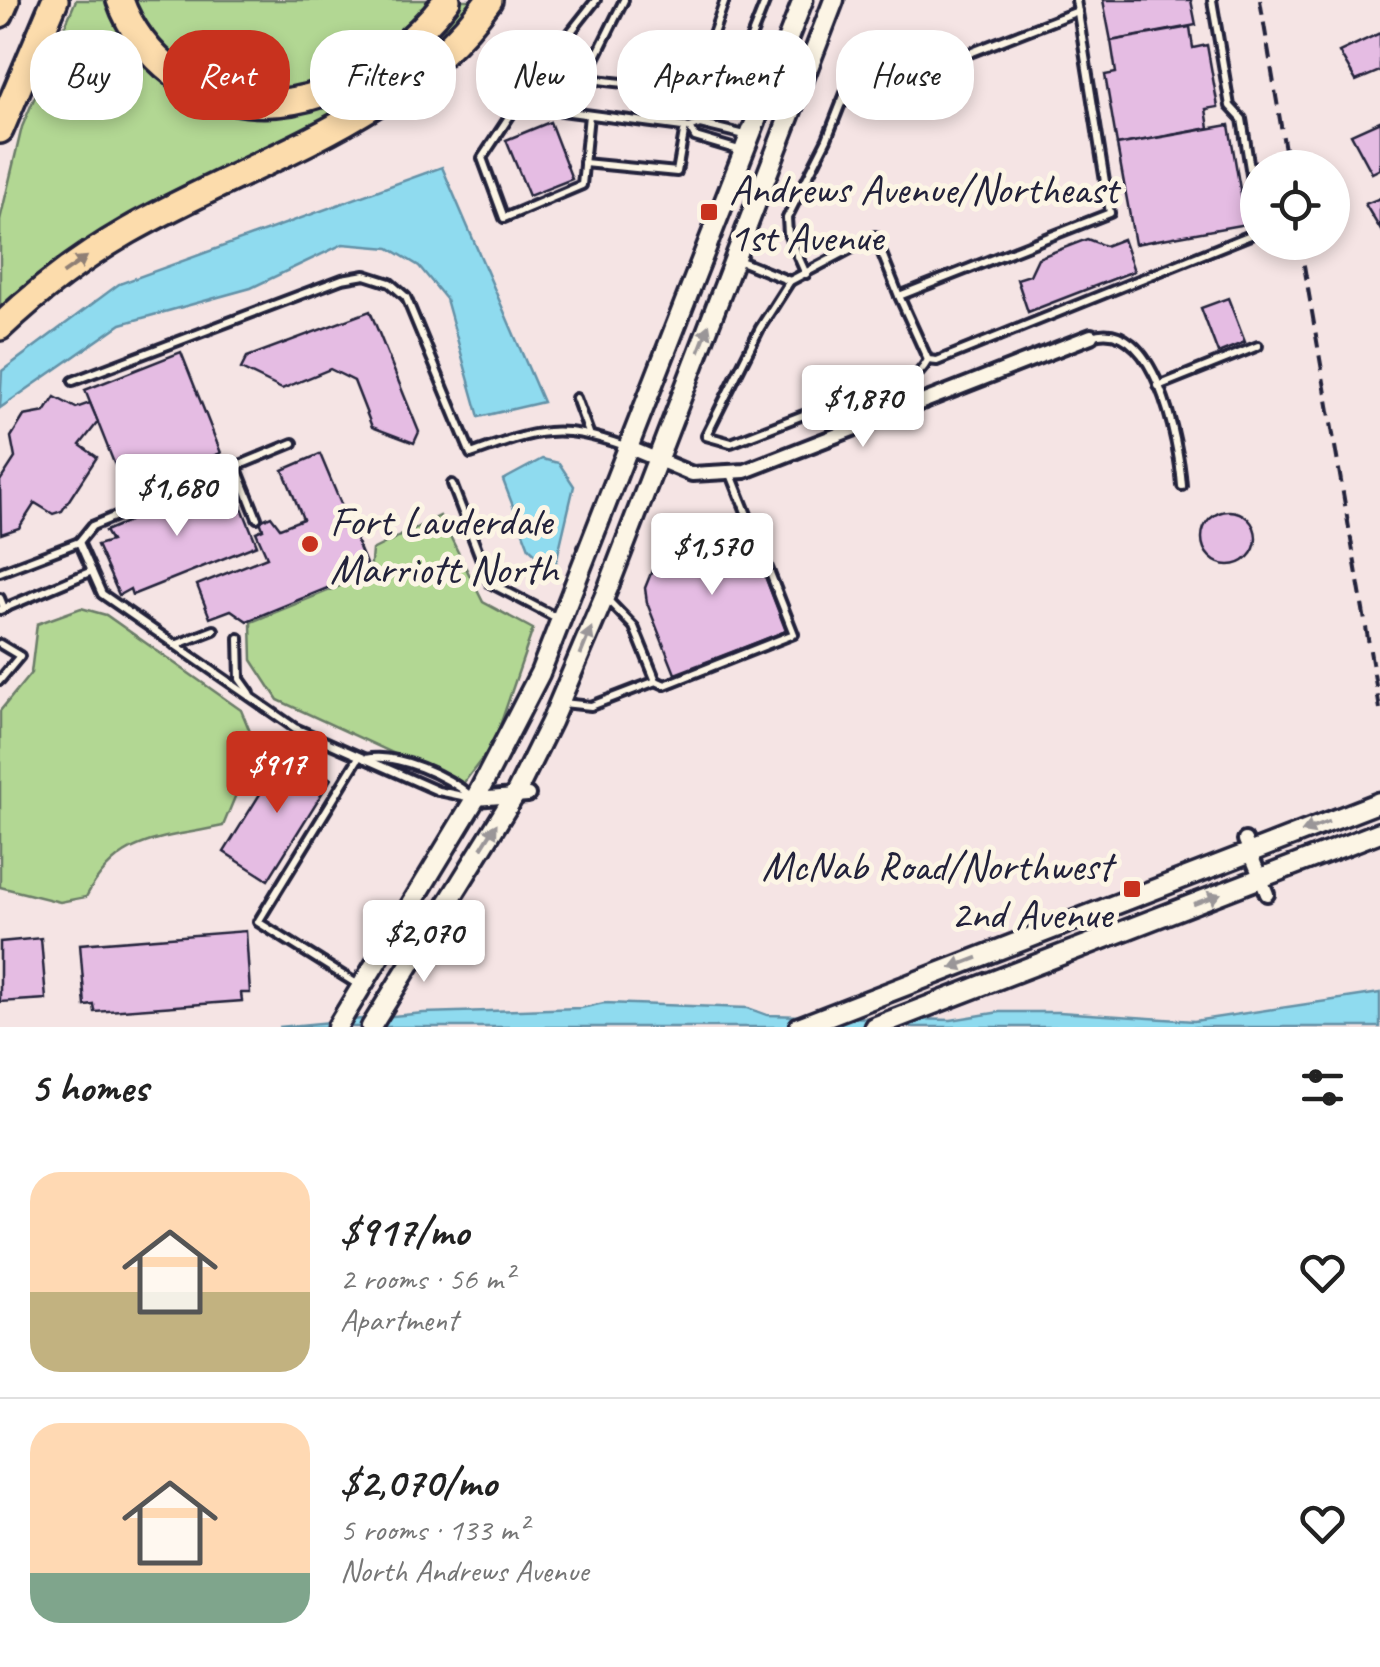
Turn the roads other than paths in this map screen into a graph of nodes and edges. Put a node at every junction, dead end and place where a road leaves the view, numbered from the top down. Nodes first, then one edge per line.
1 (6, 0) edge
2 (38, 0) edge
3 (55, 0) edge
4 (120, 0) edge
5 (447, 0) edge
6 (489, 0) edge
7 (596, 0) edge
8 (624, 0) edge
9 (724, 0) edge
10 (766, 0) edge
11 (803, 0) edge
12 (834, 0) edge
13 (1076, 0) edge
14 (1212, 0) edge
15 (1078, 11) junction
16 (0, 14) edge
17 (572, 30) edge
18 (714, 30) edge
19 (754, 30) edge
20 (974, 52) edge
21 (597, 55) edge
22 (0, 88) edge
23 (836, 115) edge
24 (597, 116) edge
25 (508, 120) edge
26 (589, 120) edge
27 (687, 128) junction
28 (0, 130) edge
29 (748, 144) junction
30 (1247, 150) edge
31 (584, 163) junction
32 (1240, 239) edge
33 (735, 259) junction
34 (806, 274) junction
35 (790, 281) junction
36 (900, 296) junction
37 (0, 327) edge
38 (1090, 336) joint
39 (1258, 346) dead end
40 (928, 360) junction
41 (74, 381) dead end
42 (1158, 386) junction
43 (576, 398) dead end
44 (589, 433) junction
45 (293, 443) dead end
46 (630, 448) junction
47 (658, 458) junction
48 (236, 466) junction
49 (731, 474) junction
50 (452, 484) dead end
51 (1182, 486) dead end
52 (257, 518) dead end
53 (80, 542) junction
54 (92, 571) junction
55 (0, 572) edge
56 (604, 596) junction
57 (0, 598) edge
58 (2, 609) edge
59 (562, 621) junction
60 (214, 630) dead end
61 (238, 638) dead end
62 (0, 644) edge
63 (175, 644) junction
64 (2, 678) edge
65 (656, 681) junction
66 (253, 698) junction
67 (560, 702) junction
68 (362, 758) junction
69 (522, 794) junction
70 (475, 799) junction
71 (1380, 802) edge
72 (1380, 832) edge
73 (1248, 846) junction
74 (1264, 886) junction
75 (360, 986) junction
76 (337, 1027) edge
77 (371, 1027) edge
78 (799, 1027) edge
79 (874, 1027) edge

1 - 16 highway
2 - 22 highway
3 - 28 highway
4 - 5 highway
37 -> 6 highway
7 - 17 lane
8 - 21 lane
9 - 18 lane
10 - 19 lane
11 - 29 main road
12 - 33 main road
13 - 15 lane
14 - 30 lane
15 - 20 lane
15 - 36 lane
23 - 34 lane
24 - 27 lane
25 - 31 lane
26 - 31 lane
27 - 29 lane
27 - 29 lane
27 - 31 lane
29 - 46 main road
32 - 40 lane
33 - 35 lane
47 -> 33 main road
34 - 35 lane
34 - 36 lane
35 - 40 lane
36 - 40 lane
38 - 42 lane
38 - 49 street
39 - 42 lane
41 - 44 lane
42 - 51 lane
43 - 44 lane
44 - 46 lane
45 - 48 lane
46 - 47 street
46 - 59 main road
47 - 49 street
47 - 56 main road
48 - 52 lane
48 - 53 lane
49 - 65 lane
50 - 59 lane
53 - 54 lane
53 - 55 lane
54 - 58 lane
54 - 63 lane
56 - 65 lane
67 -> 56 main road
57 - 58 lane
59 - 70 main road
60 - 63 lane
61 - 66 lane
62 - 64 lane
63 - 66 lane
65 - 67 lane
66 - 68 lane
67 - 69 main road
68 - 70 lane
68 - 70 lane
68 - 75 lane
69 - 70 street
77 -> 69 main road
70 - 75 main road
71 -> 73 main road
72 - 74 main road
73 - 74 street
73 -> 78 main road
79 -> 74 main road
75 - 76 main road

